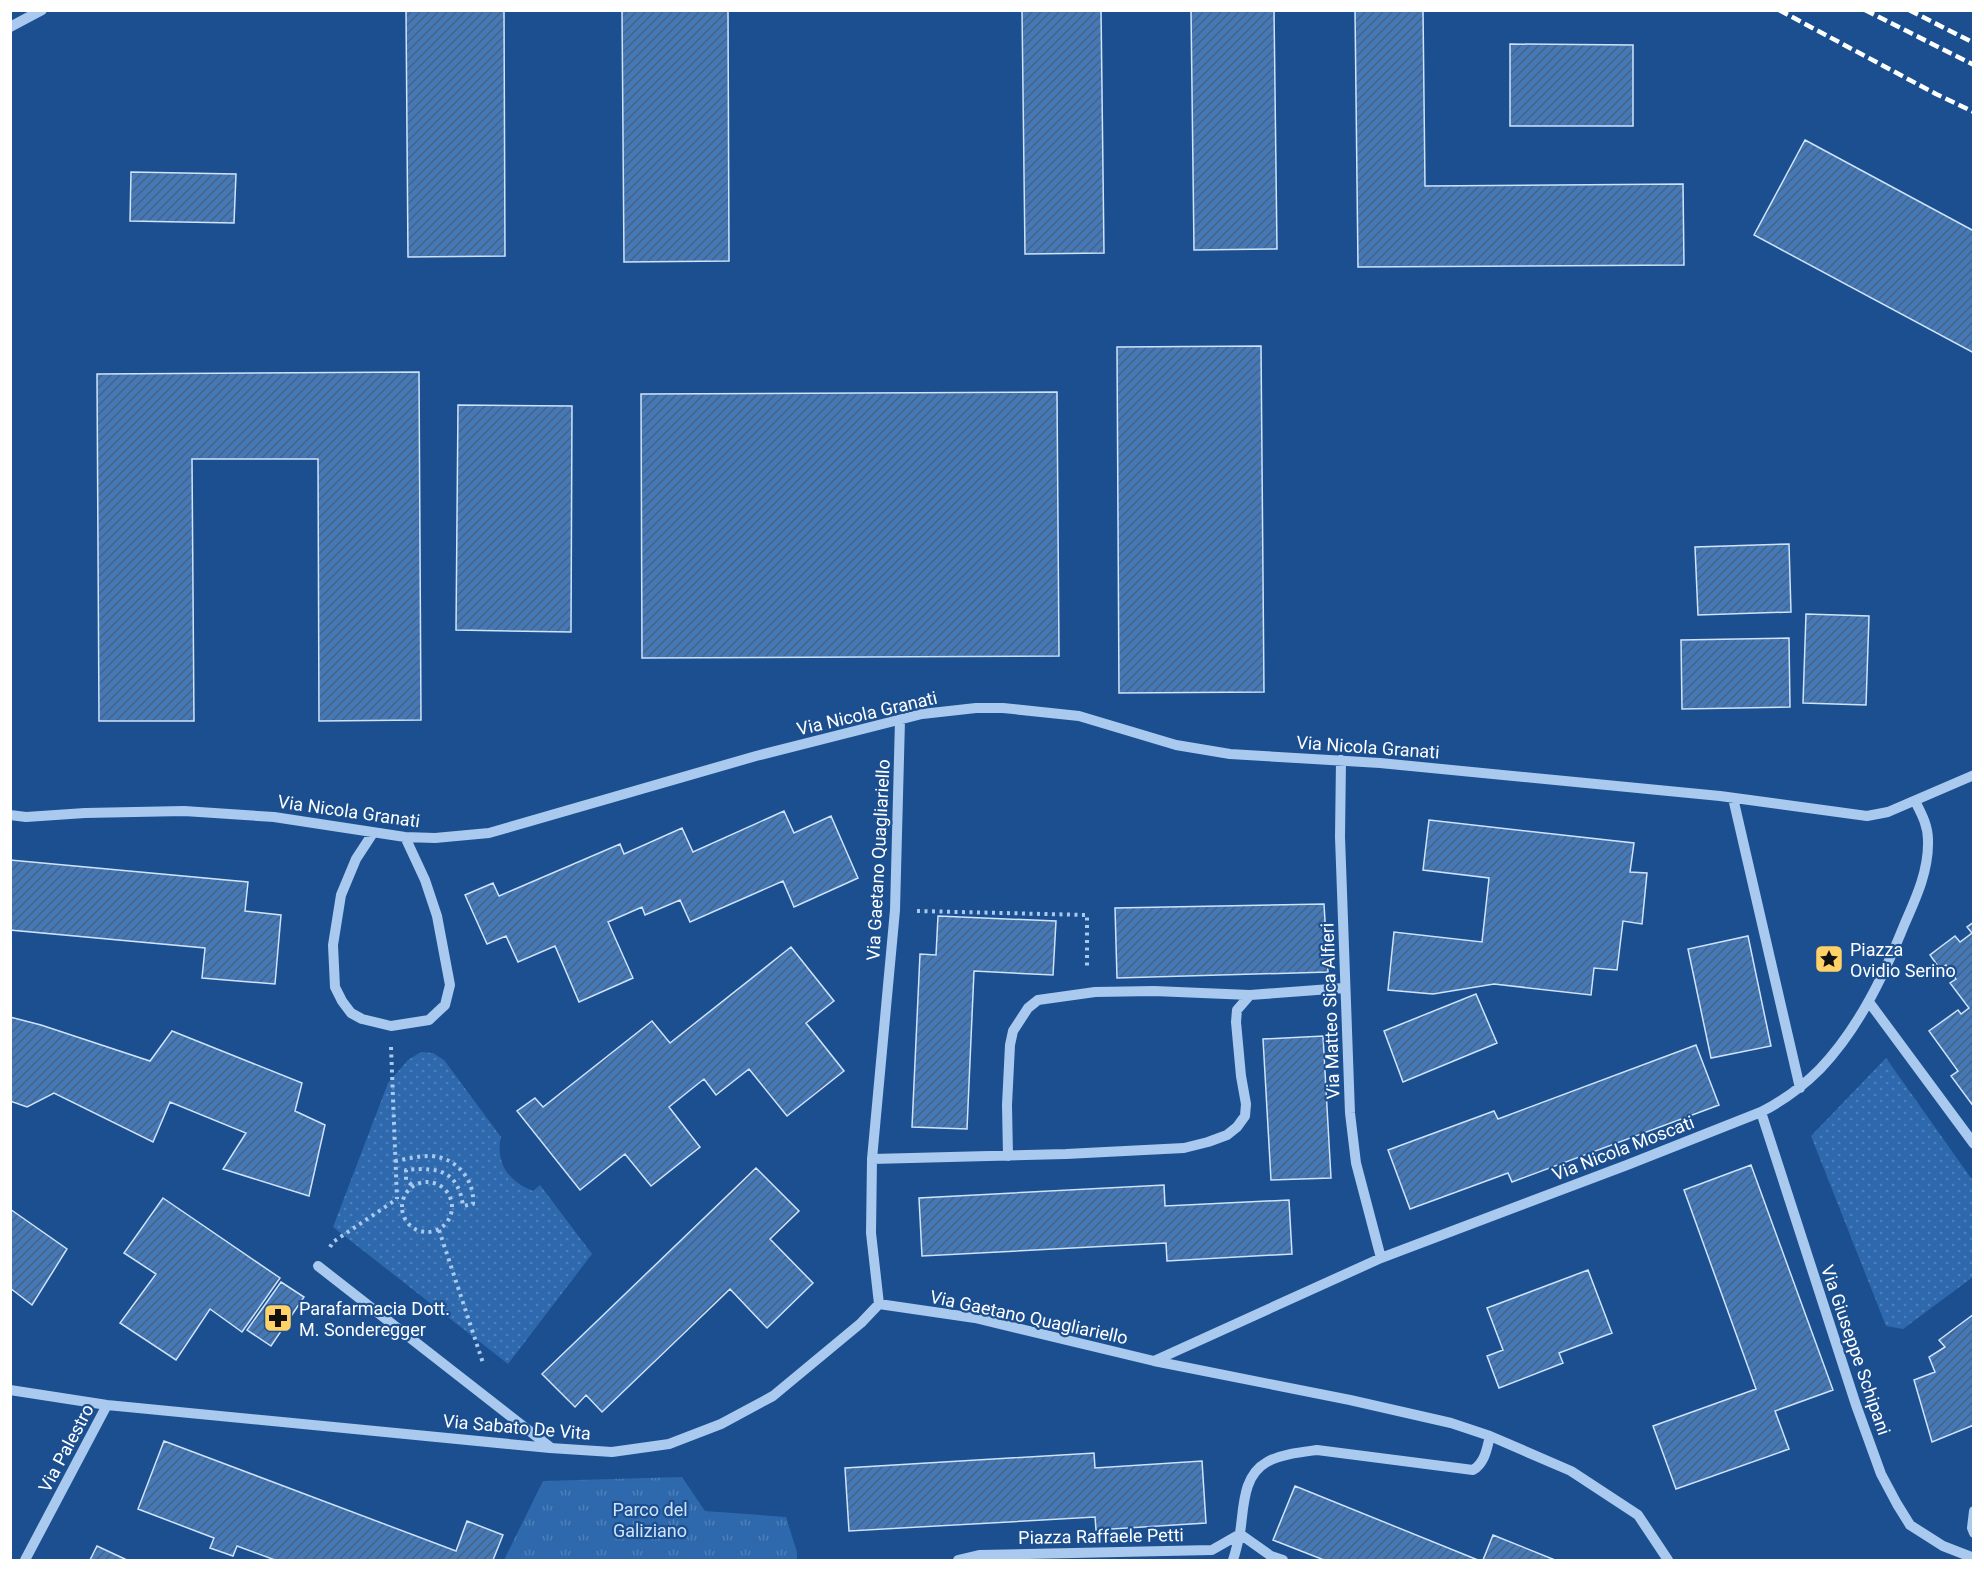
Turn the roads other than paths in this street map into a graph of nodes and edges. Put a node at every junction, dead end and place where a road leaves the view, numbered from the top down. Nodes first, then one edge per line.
1 (42, 10) edge
2 (10, 27) edge
3 (900, 720) junction
4 (1341, 760) junction
5 (1974, 775) edge
6 (1733, 798) junction
7 (1915, 801) junction
8 (10, 815) edge
9 (373, 833) junction
10 (405, 837) junction
11 (1344, 988) junction
12 (1250, 995) junction
13 (1869, 1002) junction
14 (1800, 1088) junction
15 (1761, 1112) junction
16 (1974, 1144) edge
17 (1008, 1156) junction
18 (872, 1159) junction
19 (1381, 1258) junction
20 (318, 1266) road end
21 (879, 1304) junction
22 (1154, 1361) junction
23 (10, 1390) edge
24 (107, 1405) junction
25 (1490, 1436) junction
26 (550, 1448) junction
27 (1974, 1511) edge
28 (1974, 1533) edge
29 (1240, 1534) junction
30 (1974, 1558) edge
31 (26, 1560) edge
32 (958, 1560) edge
33 (1233, 1560) edge
34 (1283, 1560) edge
35 (1668, 1560) edge

1 - 2 street
3 - 4 street, Via Nicola Granati
3 - 10 street, Via Nicola Granati
3 - 18 street, Via Gaetano Quagliariello
4 - 6 street, Via Nicola Granati
4 - 11 street, Via Matteo Sica Alfieri
5 - 7 street, Via Nicola Granati
6 - 7 street, Via Nicola Granati
6 - 14 street
7 - 13 street, Via Nicola Moscati
8 - 9 street, Via Nicola Granati
9 - 10 street, Via Nicola Granati
9 - 10 street
11 - 12 street
11 - 19 street, Via Matteo Sica Alfieri
12 - 17 street
12 - 17 street
13 - 14 street, Via Nicola Moscati
13 - 16 street
14 - 15 street, Via Nicola Moscati
15 - 19 street, Via Nicola Moscati
15 - 30 street, Via Giuseppe Schipani
17 - 18 street
18 - 21 street, Via Gaetano Quagliariello
19 - 22 street, Via Nicola Moscati
20 - 26 street
21 - 22 street, Via Gaetano Quagliariello
21 - 26 street, Via Sabato De Vita
22 - 25 street, Via Gaetano Quagliariello
23 - 24 street, Via Palestro
24 - 26 street, Via Sabato De Vita
24 - 31 street, Via Palestro
25 - 29 street
25 - 35 street, Via Gaetano Quagliariello
27 - 28 street
29 - 32 street, Piazza Raffaele Petti
29 - 33 street
29 - 34 street

